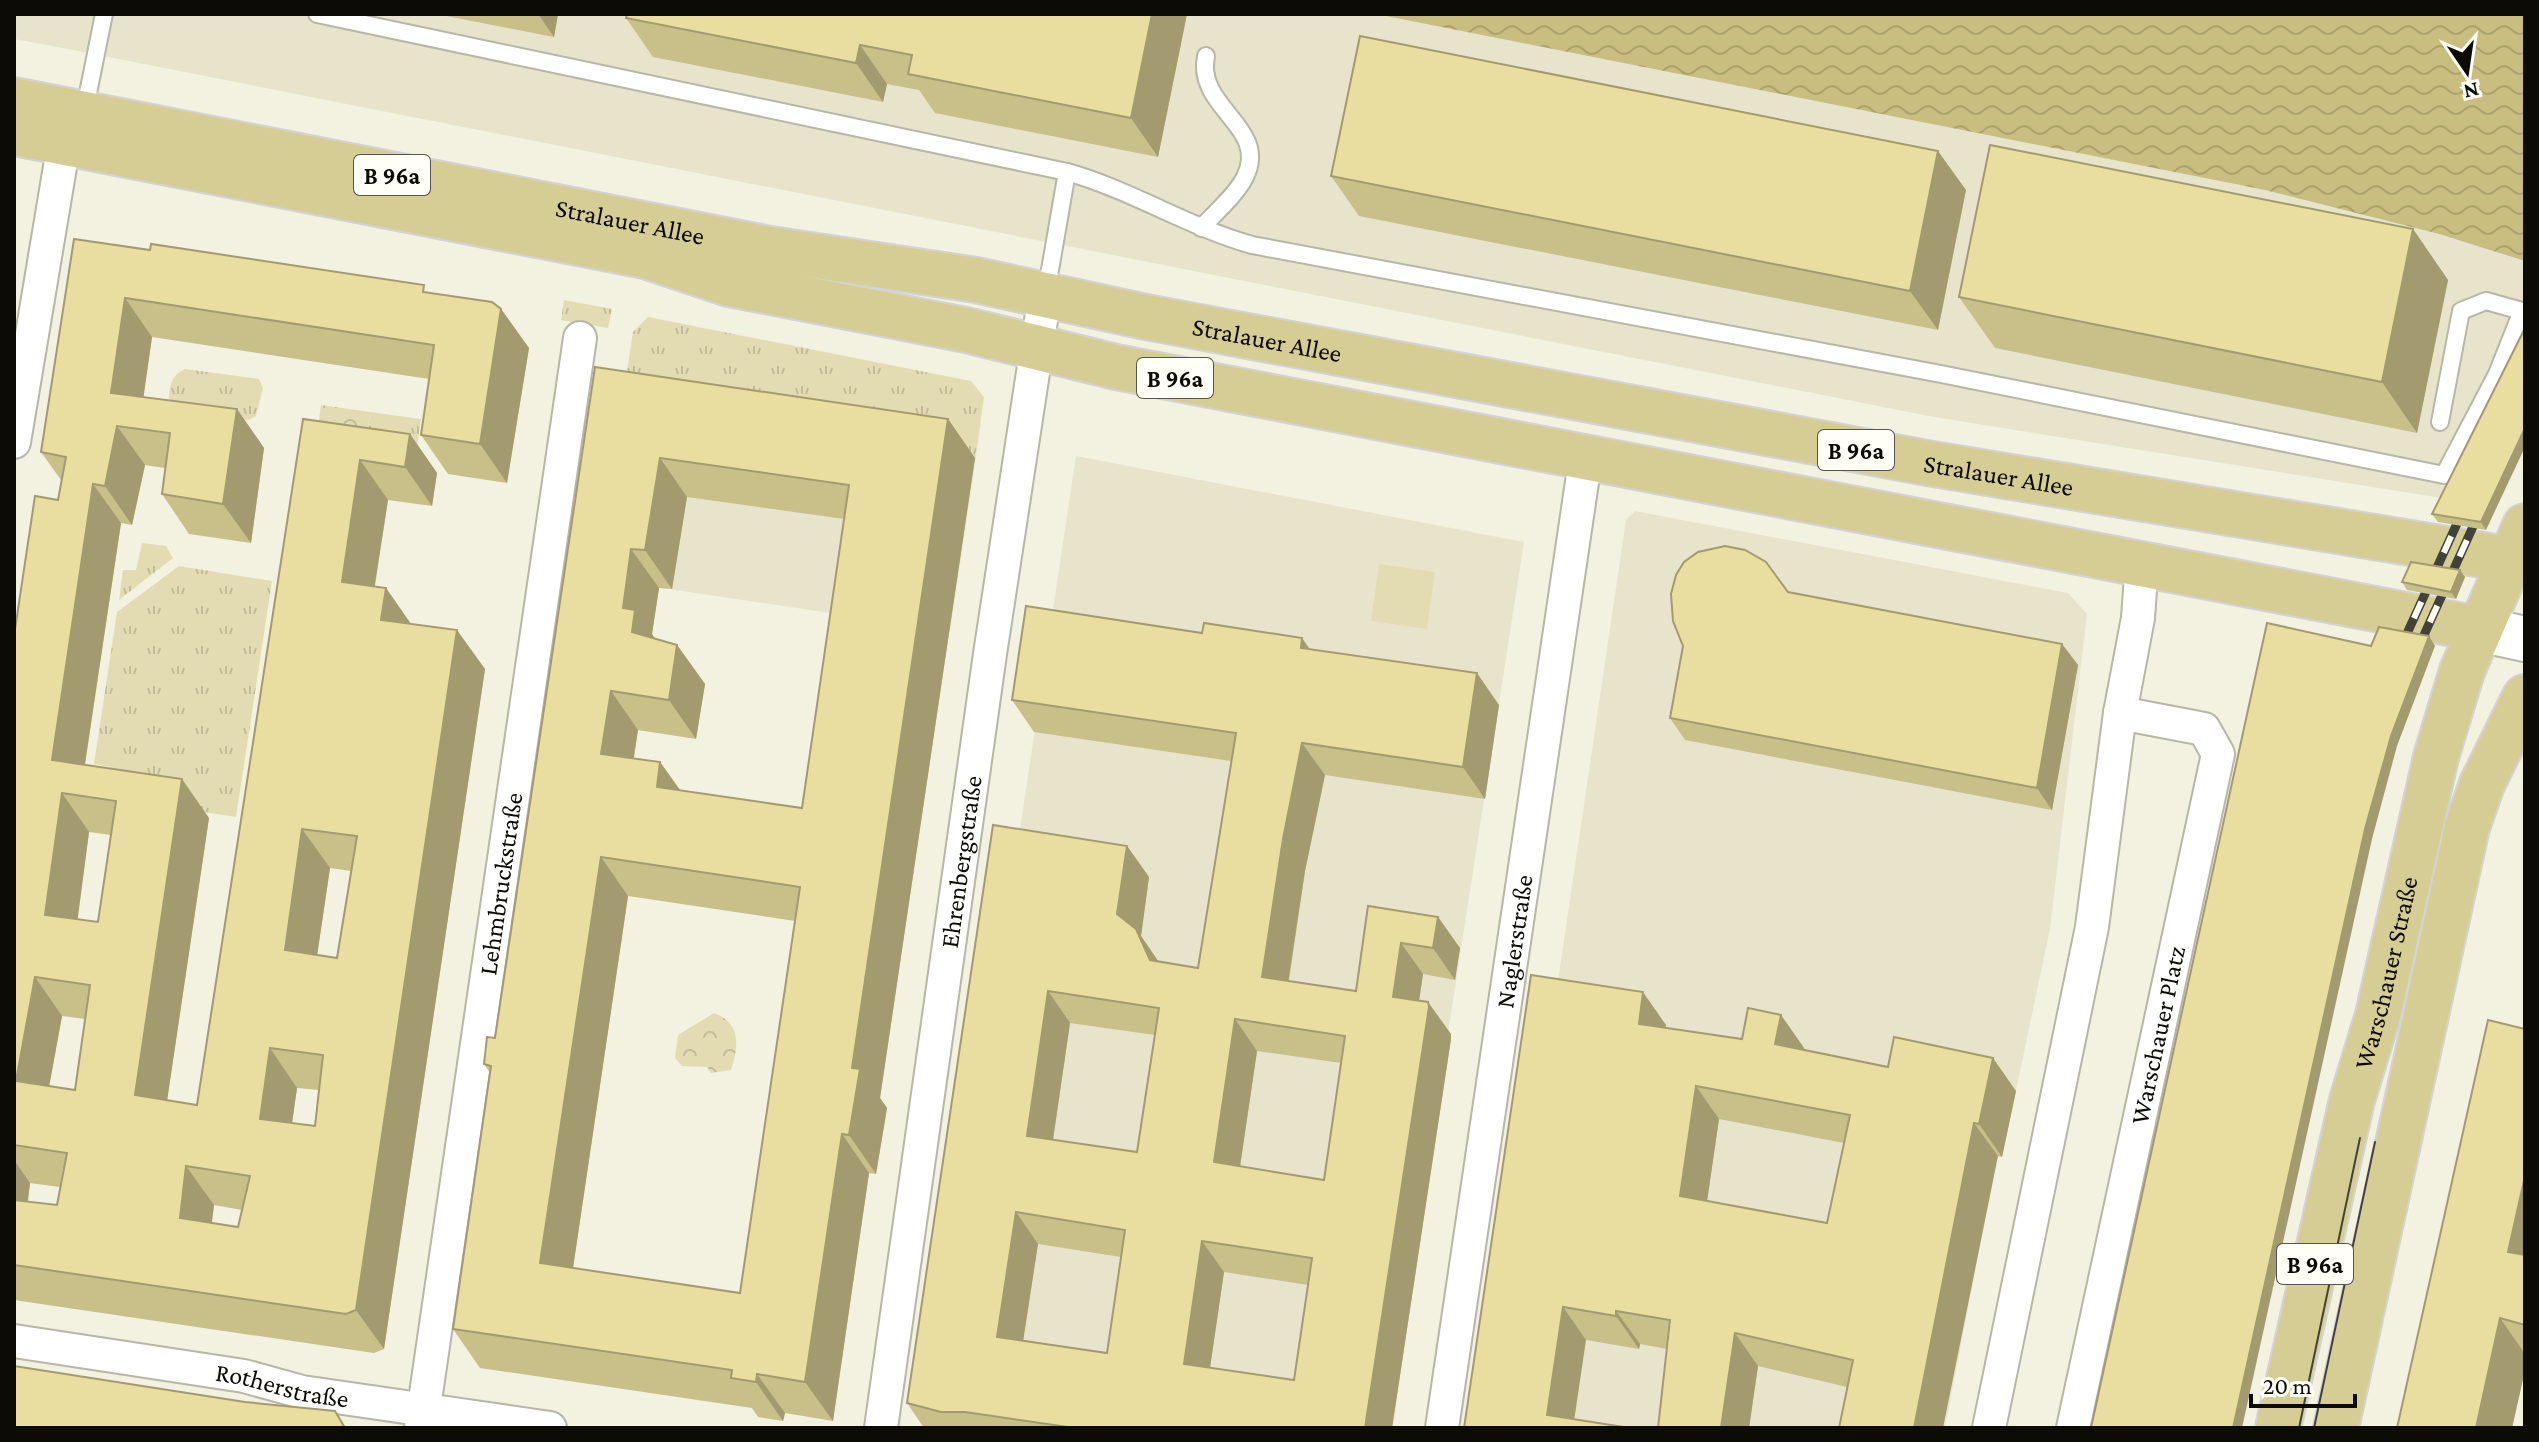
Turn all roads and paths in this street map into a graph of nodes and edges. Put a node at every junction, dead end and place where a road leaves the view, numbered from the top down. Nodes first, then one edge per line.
1 (104, 14) edge
2 (317, 14) edge
3 (1206, 56) dead end
4 (14, 100) edge
5 (74, 129) junction
6 (14, 133) edge
7 (1067, 172) junction
8 (1201, 228) junction
9 (1045, 294) junction
10 (580, 338) dead end
11 (1038, 349) junction
12 (2440, 422) dead end
13 (14, 442) edge
14 (1586, 455) junction
15 (2520, 549) edge
16 (2142, 562) junction
17 (2479, 629) junction
18 (2525, 639) edge
19 (2523, 700) edge
20 (2120, 713) junction
21 (2378, 1106) junction
22 (14, 1341) edge
23 (422, 1419) edge
24 (550, 1428) edge
25 (881, 1428) edge
26 (1442, 1428) edge
27 (1989, 1428) edge
28 (2073, 1428) edge
29 (2278, 1428) edge
30 (2336, 1428) edge

1 - 5 lane
2 - 7 lane
3 - 8 lane
4 - 5 main road, Stralauer Allee / B 96a
5 - 6 main road, Stralauer Allee / B 96a
5 - 9 main road, Stralauer Allee / B 96a
5 - 11 main road, Stralauer Allee / B 96a
5 - 13 street
7 - 8 lane
7 - 9 lane
8 - 12 lane
9 - 11 street, Ehrenbergstraße
9 - 15 main road, Stralauer Allee / B 96a
10 - 23 street, Lehmbruckstraße
11 - 14 main road, Stralauer Allee / B 96a
11 - 25 street, Ehrenbergstraße
14 - 16 main road, Stralauer Allee / B 96a
14 - 26 street, Naglerstraße
15 - 17 main road, Warschauer Straße / B 96a
16 - 17 main road, Stralauer Allee / B 96a
16 - 20 street
17 - 18 main road
17 - 21 main road, Warschauer Straße / B 96a
19 - 21 main road, Warschauer Straße / B 96a
20 - 27 street
20 - 28 street, Warschauer Platz
21 - 29 main road, Warschauer Straße / B 96a
21 - 30 main road, Warschauer Straße / B 96a
22 - 23 street, Rotherstraße
23 - 24 street, Rotherstraße

